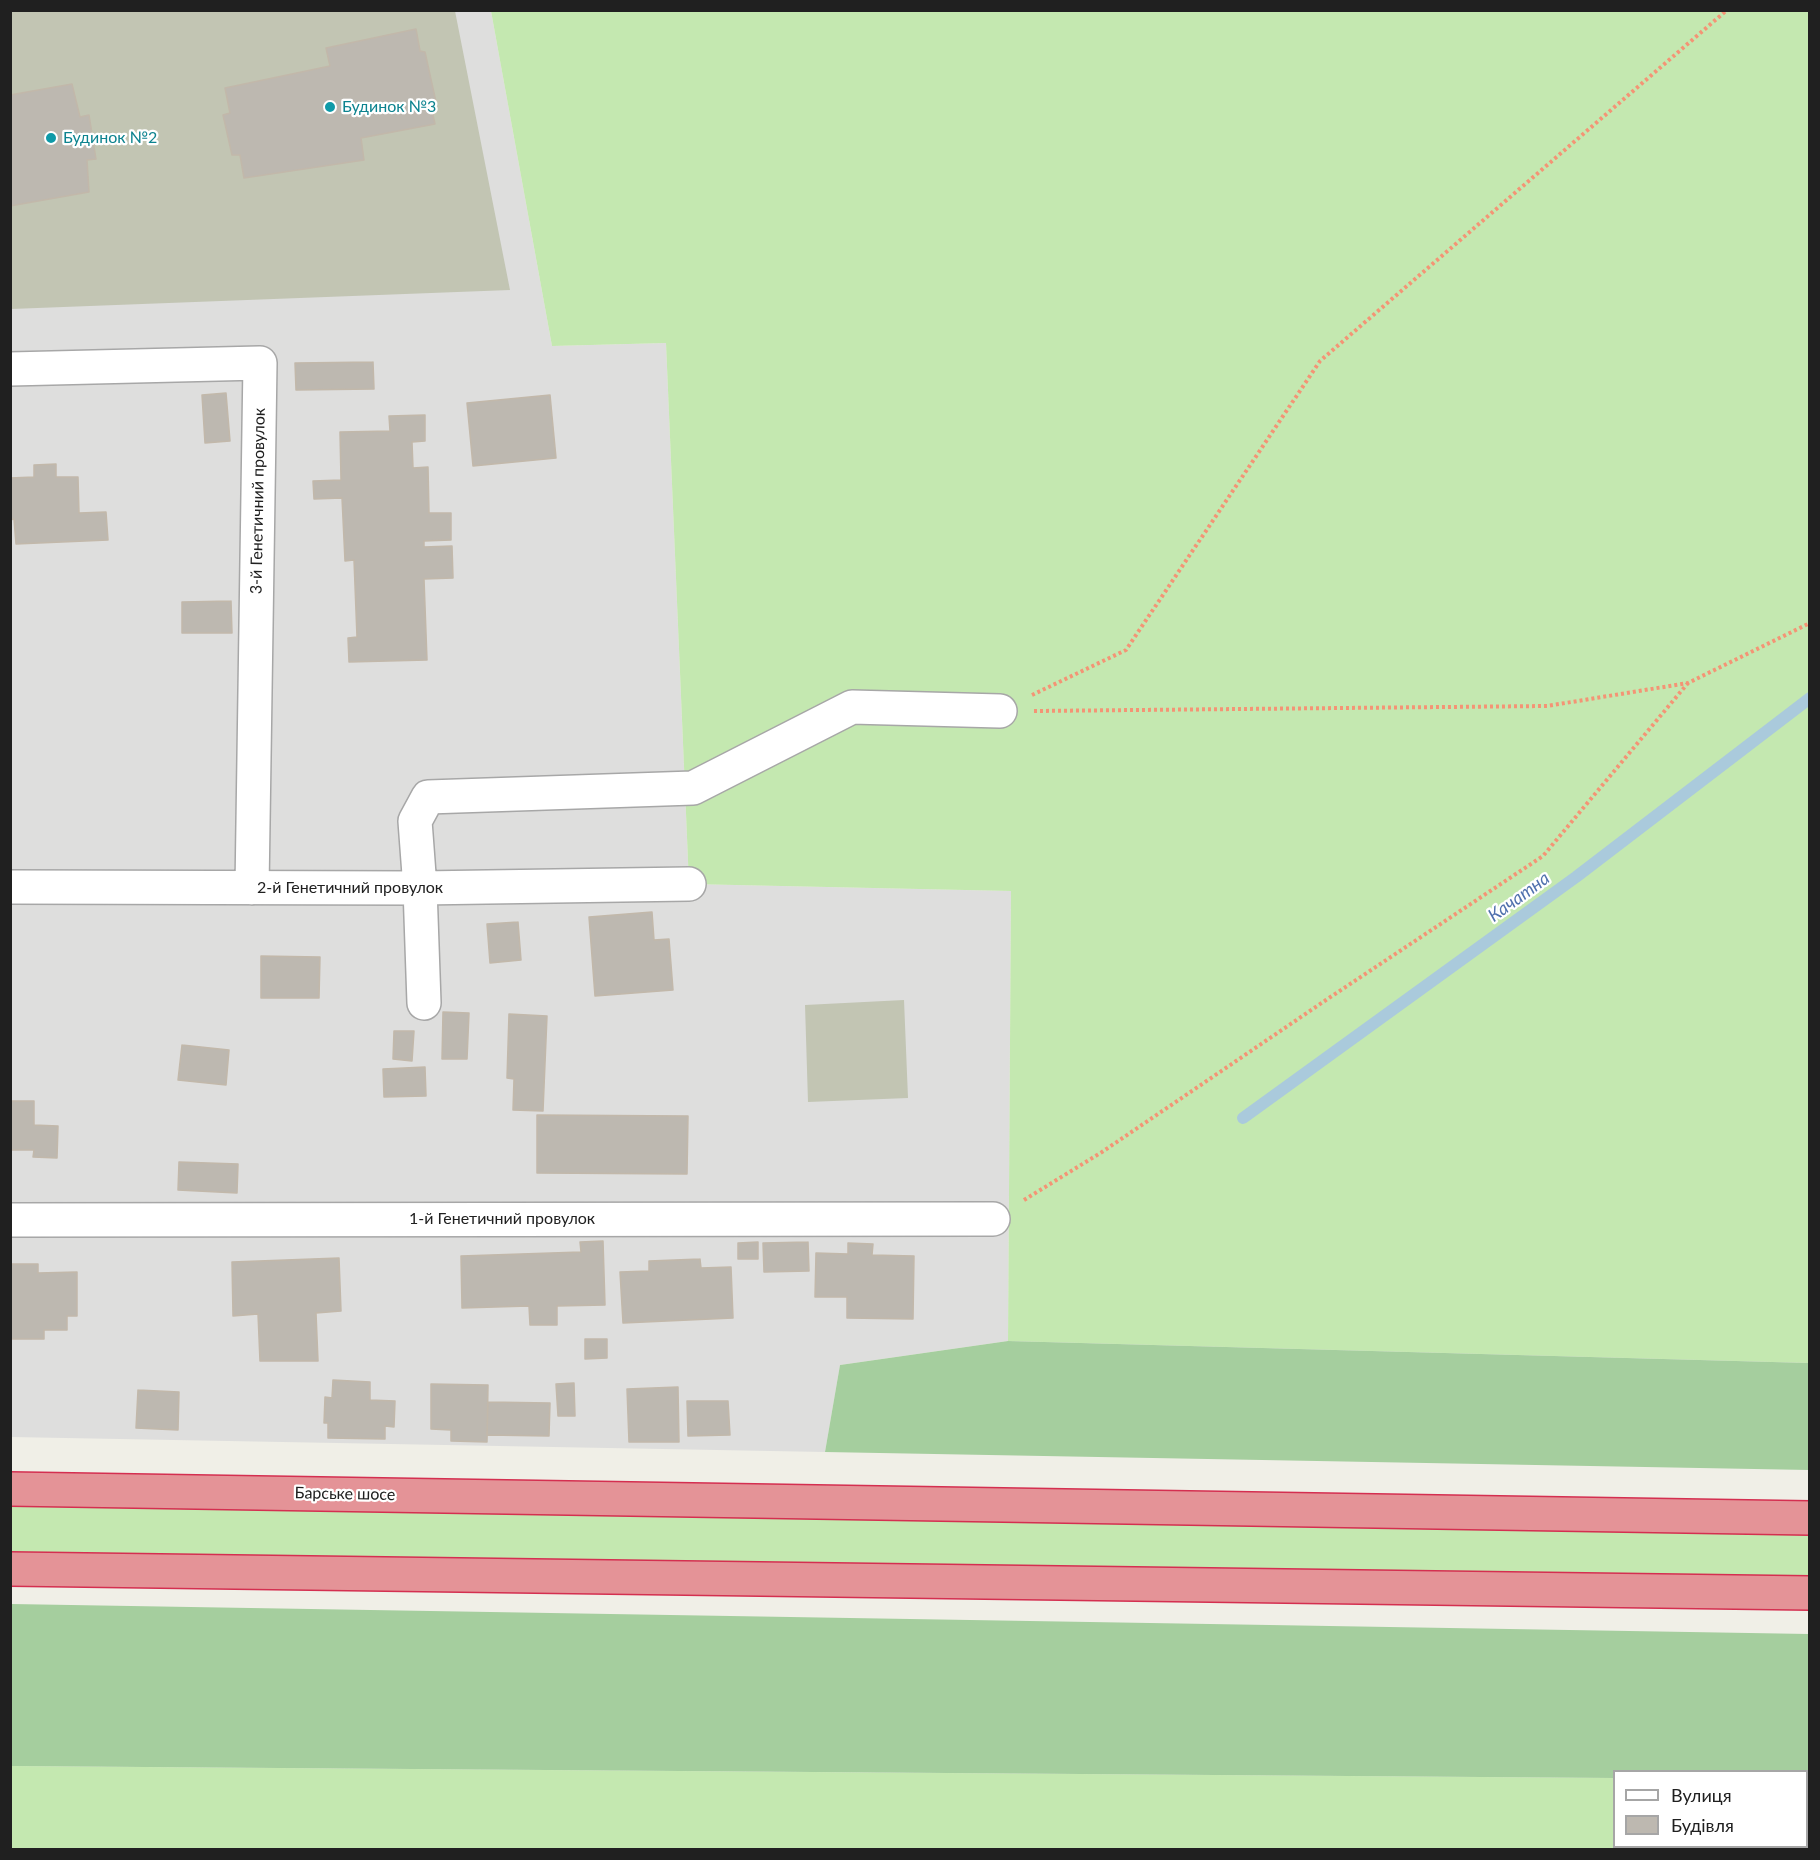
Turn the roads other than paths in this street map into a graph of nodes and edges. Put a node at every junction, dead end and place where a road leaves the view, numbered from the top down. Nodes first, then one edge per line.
1 (10, 369) edge
2 (1000, 711) road end
3 (689, 884) dead end
4 (10, 887) edge
5 (252, 888) junction
6 (420, 888) junction
7 (424, 1003) dead end
8 (993, 1219) road end
9 (10, 1220) edge
10 (10, 1489) edge
11 (1809, 1518) edge
12 (10, 1569) edge
13 (1809, 1593) edge

1 - 5 street, 3-й Генетичний провулок
2 - 6 street
3 - 6 street, 2-й Генетичний провулок
4 - 5 street, 2-й Генетичний провулок
5 - 6 street, 2-й Генетичний провулок
6 - 7 street
8 - 9 street, 1-й Генетичний провулок
10 - 11 highway, Барське шосе
12 - 13 highway

